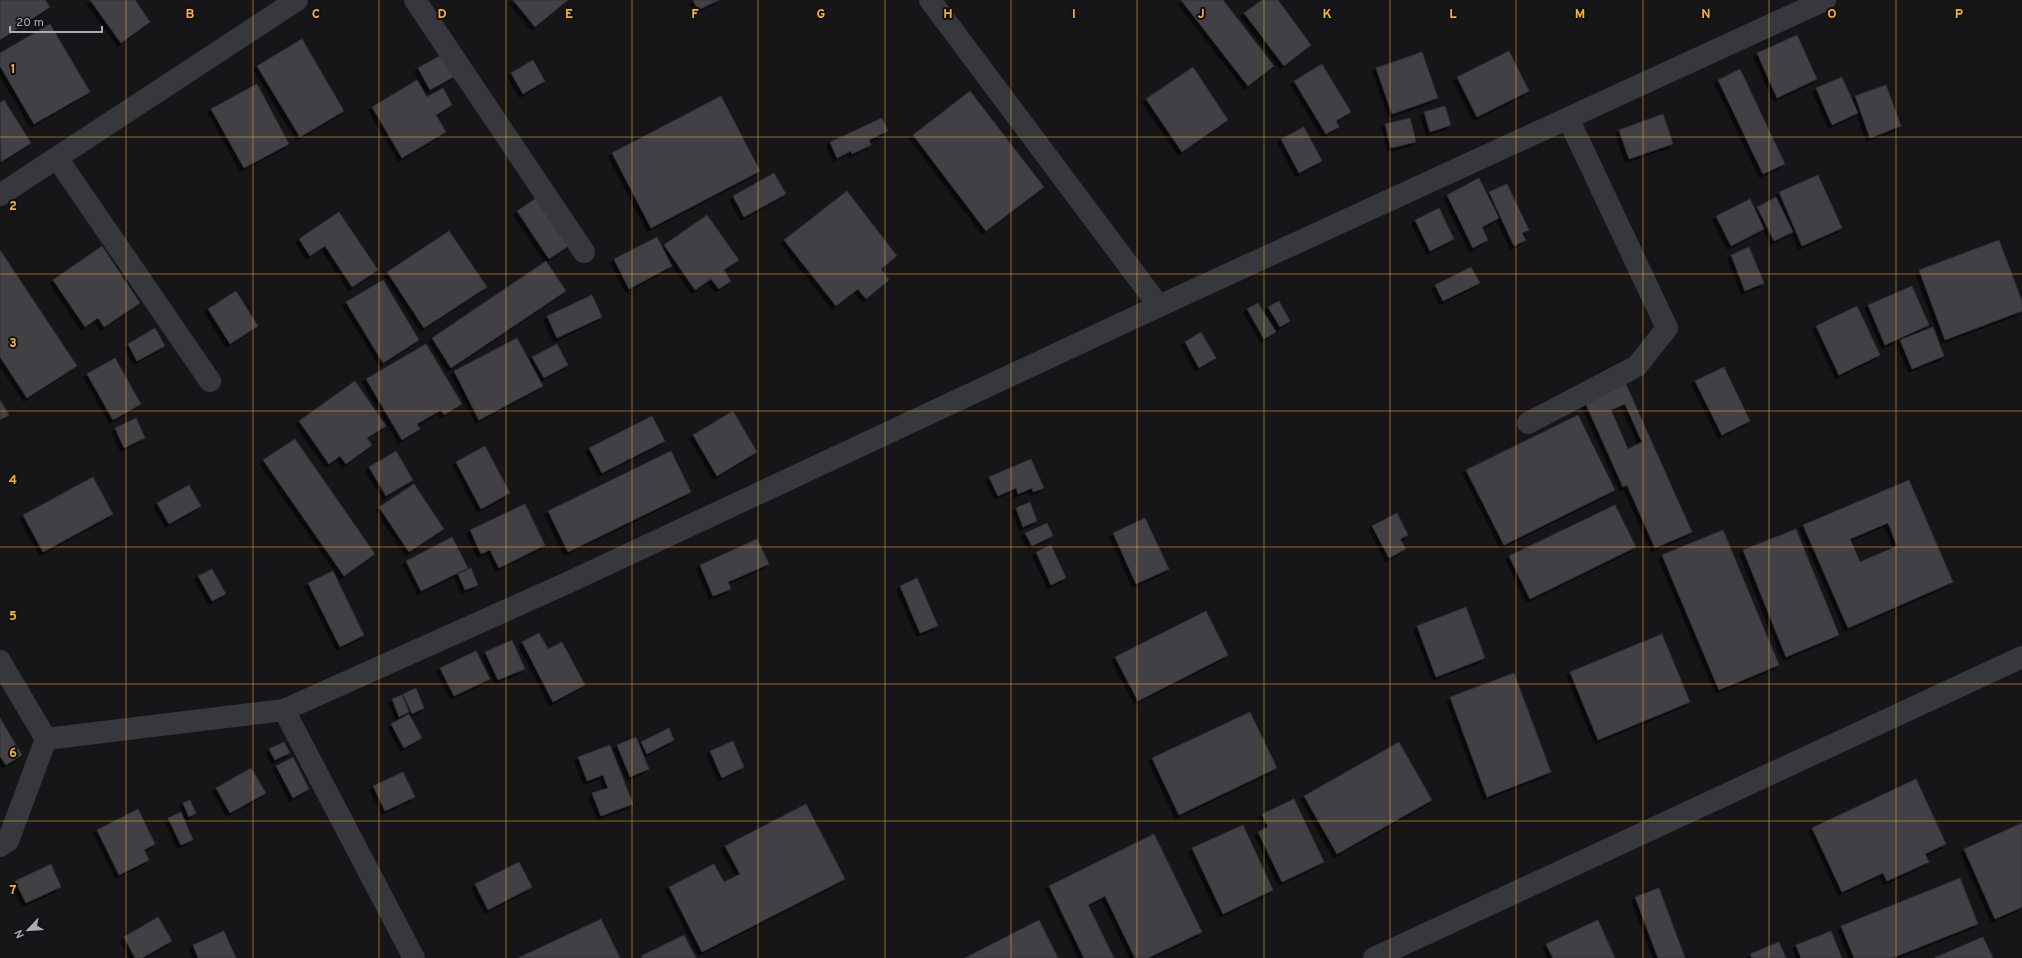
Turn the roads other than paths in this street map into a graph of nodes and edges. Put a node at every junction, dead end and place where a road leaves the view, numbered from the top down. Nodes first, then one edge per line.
1 (297, 0) edge
2 (415, 0) edge
3 (930, 0) edge
4 (1825, 0) edge
5 (1568, 118) junction
6 (57, 158) junction
7 (0, 195) edge
8 (584, 252) dead end
9 (1160, 306) junction
10 (210, 381) dead end
11 (1528, 423) dead end
12 (2022, 657) edge
13 (0, 661) edge
14 (284, 710) junction
15 (46, 739) junction
16 (0, 846) edge
17 (414, 958) edge
18 (1374, 958) edge

1 - 6 street
2 - 8 street
3 - 9 street
4 - 5 street
5 - 9 street
5 - 11 street
6 - 7 street
6 - 10 street
9 - 14 street
12 - 18 street
13 - 15 street
14 - 15 street
14 - 17 street
15 - 16 street

